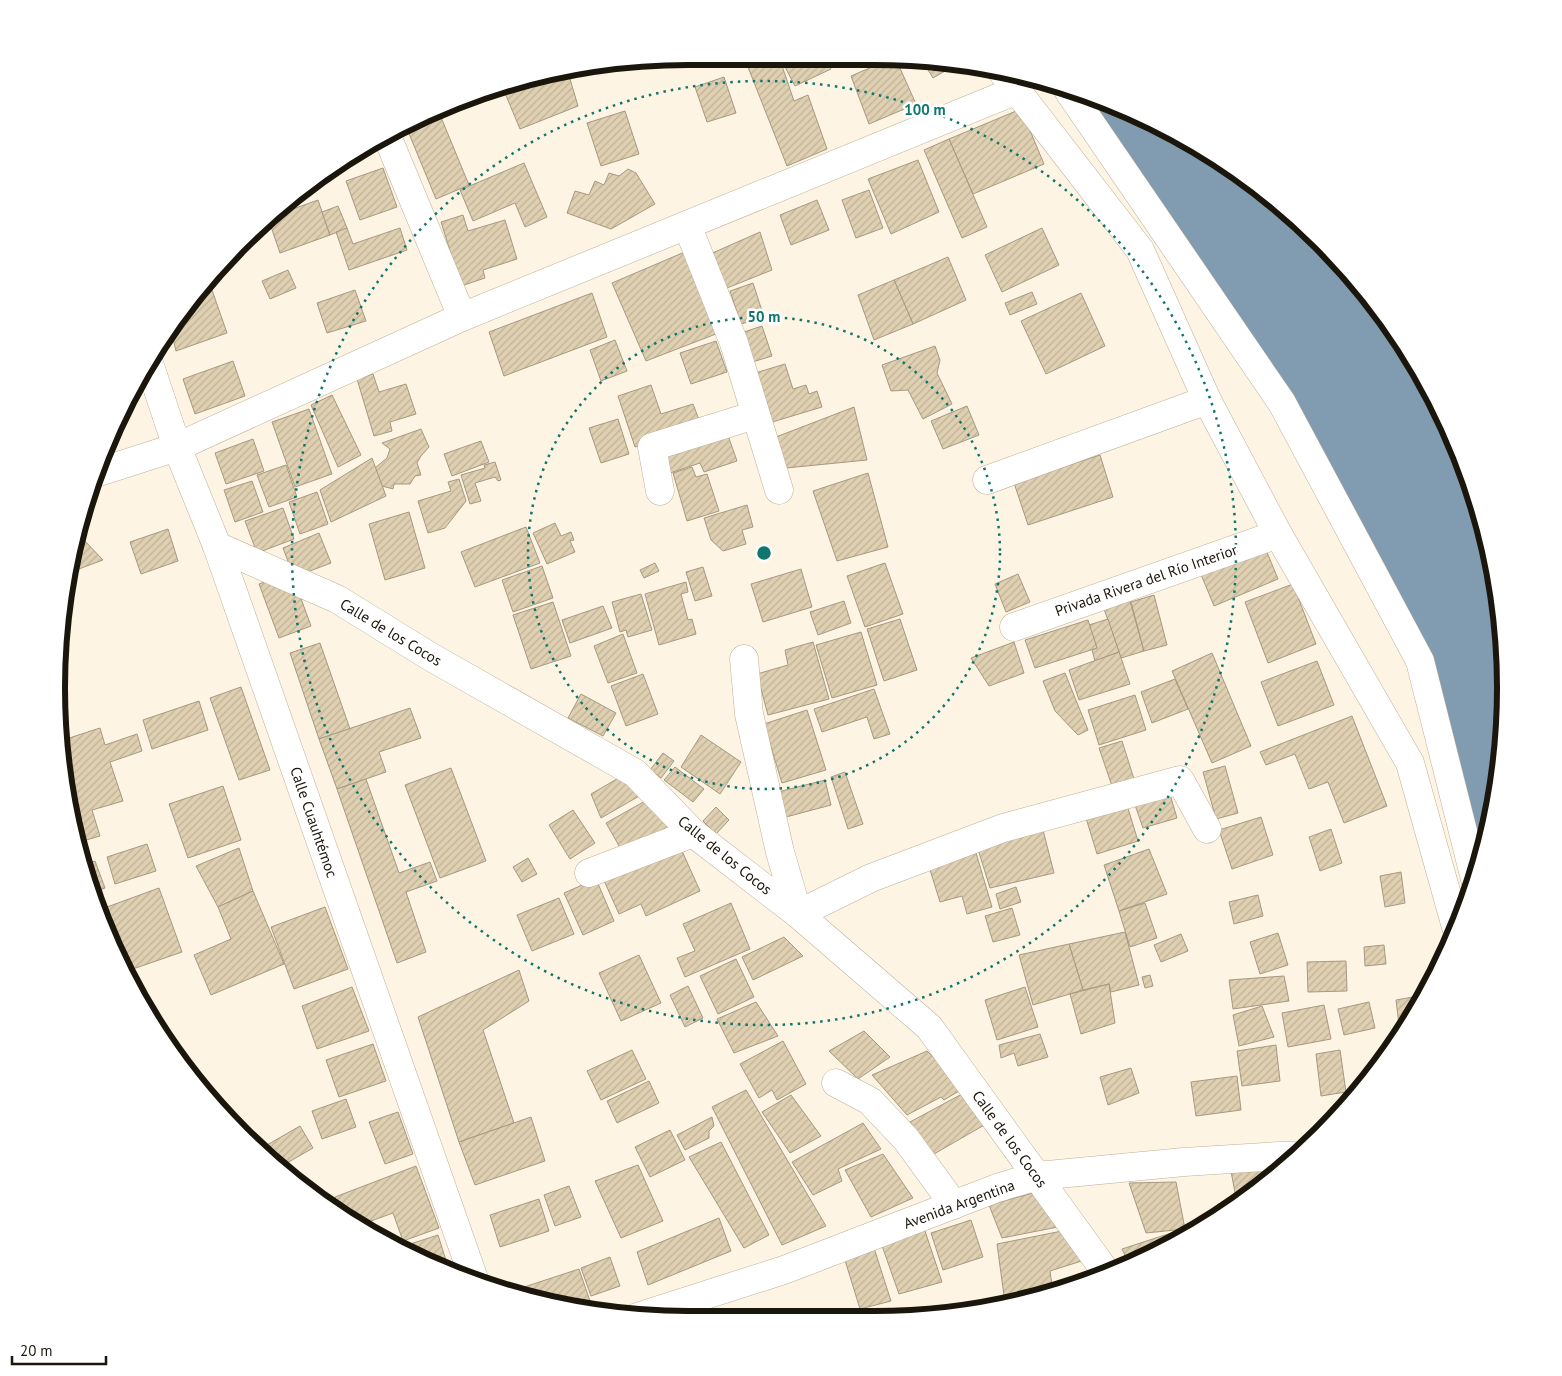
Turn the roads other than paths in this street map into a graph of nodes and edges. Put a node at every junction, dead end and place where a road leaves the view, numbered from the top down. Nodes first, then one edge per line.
1 (1009, 80) edge
2 (1073, 98) edge
3 (388, 142) edge
4 (687, 225) junction
5 (462, 317) junction
6 (152, 371) edge
7 (1207, 400) junction
8 (755, 415) junction
9 (177, 447) junction
10 (105, 470) edge
11 (987, 480) dead end
12 (778, 490) dead end
13 (660, 491) dead end
14 (1278, 534) junction
15 (217, 546) junction
16 (1014, 627) dead end
17 (744, 659) dead end
18 (1207, 829) dead end
19 (693, 833) junction
20 (1471, 864) edge
21 (590, 872) dead end
22 (798, 914) junction
23 (1453, 917) edge
24 (836, 1083) dead end
25 (1285, 1156) edge
26 (1037, 1176) junction
27 (954, 1205) junction
28 (1103, 1267) edge
29 (472, 1272) edge
30 (658, 1310) edge

1 - 4 street
1 - 7 street
2 - 20 street
3 - 5 street
4 - 5 street
4 - 8 street
5 - 9 street
6 - 9 street, Calle Cuauhtémoc
7 - 11 street
7 - 14 street
8 - 12 street
8 - 13 street
9 - 10 street
9 - 15 street, Calle Cuauhtémoc
14 - 16 street, Privada Rivera del Río Interior
14 - 23 street
15 - 19 street, Calle de los Cocos
15 - 29 street, Calle Cuauhtémoc
17 - 22 street
18 - 22 street
19 - 21 street
19 - 22 street, Calle de los Cocos
22 - 26 street, Calle de los Cocos
24 - 27 street
25 - 26 street, Avenida Argentina
26 - 27 street, Avenida Argentina
26 - 28 street, Calle de los Cocos
27 - 30 street, Avenida Argentina

